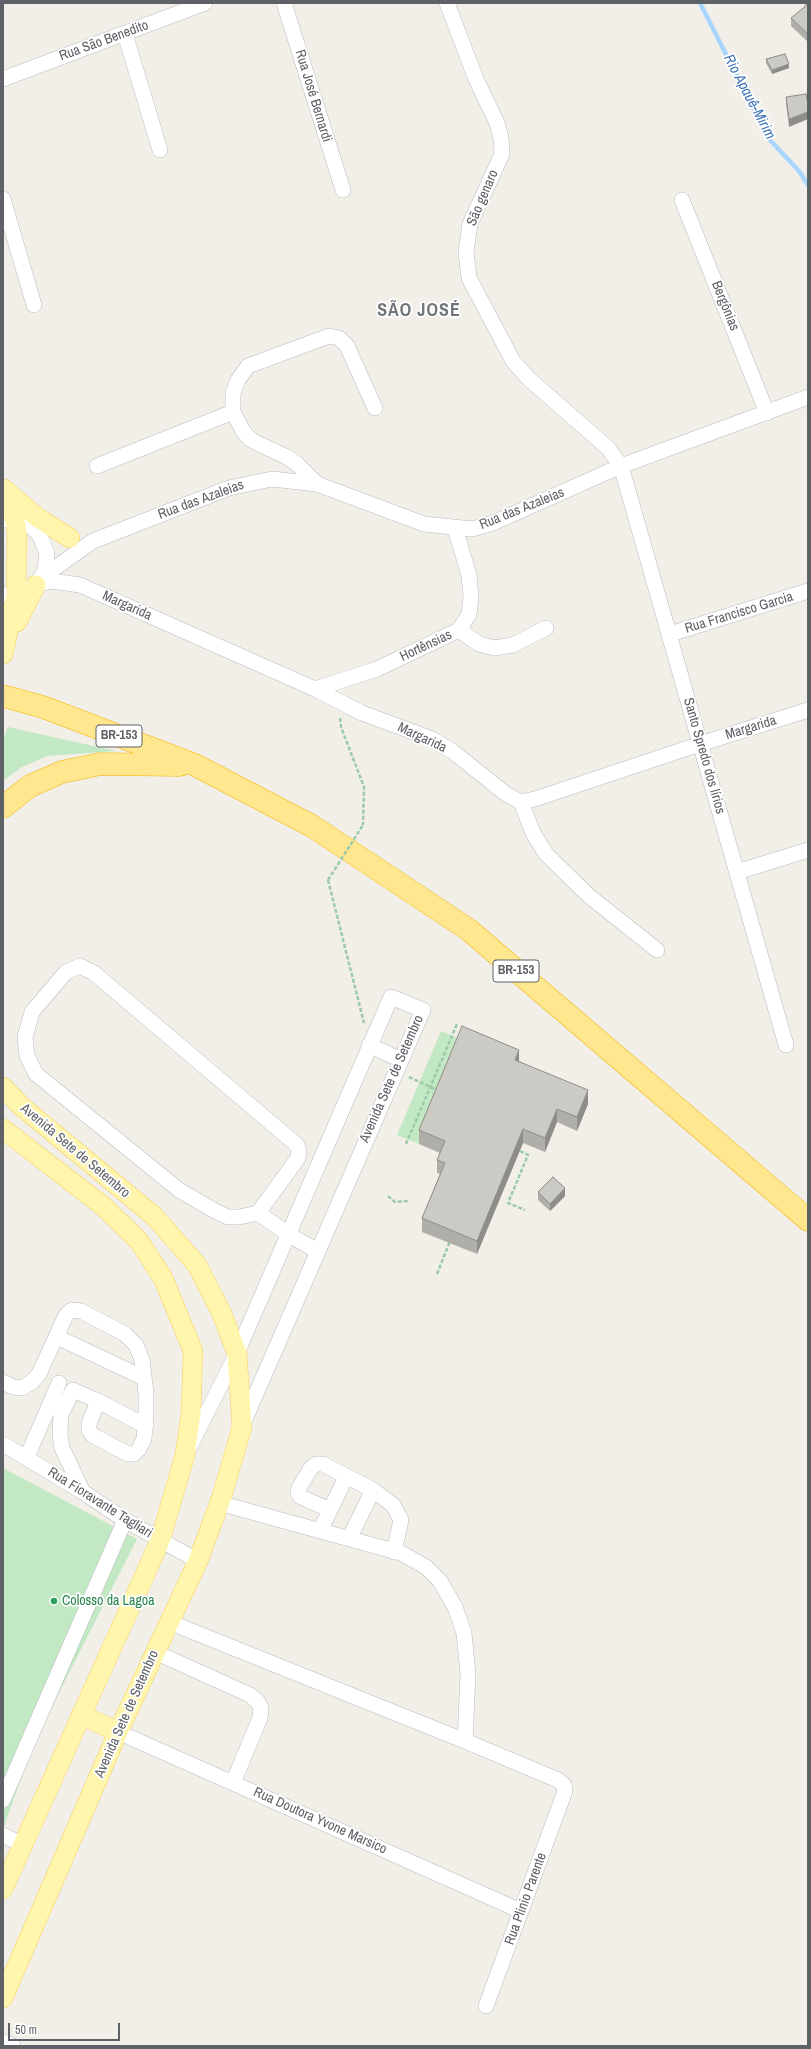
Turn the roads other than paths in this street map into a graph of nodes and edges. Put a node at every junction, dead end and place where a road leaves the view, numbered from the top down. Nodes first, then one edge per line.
1 (205, 3) edge
2 (284, 3) edge
3 (447, 3) edge
4 (125, 34) junction
5 (3, 79) edge
6 (160, 150) dead end
7 (343, 190) dead end
8 (3, 199) edge
9 (682, 200) dead end
10 (34, 305) dead end
11 (808, 397) edge
12 (374, 408) dead end
13 (233, 412) junction
14 (767, 413) junction
15 (97, 466) dead end
16 (621, 466) junction
17 (317, 484) junction
18 (3, 489) edge
19 (9, 520) edge
20 (455, 528) junction
21 (39, 534) junction
22 (70, 538) junction
23 (93, 541) junction
24 (38, 581) junction
25 (808, 591) edge
26 (10, 595) edge
27 (546, 628) dead end
28 (459, 630) junction
29 (670, 634) junction
30 (5, 646) edge
31 (315, 689) junction
32 (3, 696) edge
33 (808, 710) edge
34 (700, 744) junction
35 (195, 765) junction
36 (521, 802) junction
37 (3, 807) edge
38 (808, 850) edge
39 (737, 872) junction
40 (658, 950) dead end
41 (369, 1045) junction
42 (786, 1045) dead end
43 (398, 1066) junction
44 (3, 1087) edge
45 (3, 1130) edge
46 (258, 1213) junction
47 (808, 1220) edge
48 (288, 1234) junction
49 (317, 1251) junction
50 (57, 1337) junction
51 (237, 1353) junction
52 (39, 1374) junction
53 (144, 1378) junction
54 (3, 1382) edge
55 (59, 1383) junction
56 (74, 1390) junction
57 (98, 1401) junction
58 (146, 1426) junction
59 (242, 1427) junction
60 (3, 1444) edge
61 (185, 1455) junction
62 (27, 1457) junction
63 (346, 1477) junction
64 (373, 1490) junction
65 (83, 1492) junction
66 (219, 1503) junction
67 (330, 1510) junction
68 (125, 1520) junction
69 (320, 1531) junction
70 (348, 1539) junction
71 (160, 1540) junction
72 (394, 1552) junction
73 (198, 1561) junction
74 (169, 1622) junction
75 (155, 1652) junction
76 (81, 1715) junction
77 (118, 1732) junction
78 (465, 1741) junction
79 (233, 1783) junction
80 (3, 1800) edge
81 (3, 1835) edge
82 (23, 1845) junction
83 (3, 1889) edge
84 (521, 1911) junction
85 (3, 1998) edge
86 (486, 2006) dead end
87 (3, 2042) edge
88 (13, 2046) edge

1 - 4 street, Rua São Benedito
2 - 7 street, Rua José Bernardi
3 - 16 street, São genaro
4 - 5 street, Rua São Benedito
4 - 6 street
8 - 10 street
9 - 14 street, Bergônias
11 - 14 street, Rua das Azaleias
12 - 13 street
13 - 15 street
13 - 17 street
14 - 16 street, Rua das Azaleias
16 - 20 street, Rua das Azaleias
16 - 29 street, Santo Spredo dos lírios
17 - 20 street, Rua das Azaleias
17 - 23 street, Rua das Azaleias
18 - 19 main road
18 - 22 main road
19 - 21 street
19 - 26 main road
20 - 28 street, Hortênsias
21 - 22 street, Rua das Azaleias
21 - 24 street
22 - 23 street, Rua das Azaleias
23 - 24 street, Rua das Azaleias
24 - 26 street
24 - 30 main road
24 - 31 street, Margarida
25 - 29 street, Rua Francisco Garcia
26 - 30 main road
27 - 28 street
28 - 31 street, Hortênsias
29 - 34 street, Santo Spredo dos lírios
31 - 36 street, Margarida
32 - 35 highway, BR-153
33 - 34 street, Margarida
34 - 36 street, Margarida
34 - 39 street, Santo Spredo dos lírios
35 - 37 highway
35 - 47 highway, BR-153
36 - 40 street
38 - 39 street
39 - 42 street, Santo Spredo dos lírios
41 - 43 street
41 - 43 street, Avenida Sete de Setembro
41 - 48 street, Avenida Sete de Setembro
43 - 49 street, Avenida Sete de Setembro
44 - 51 main road, Avenida Sete de Setembro
45 - 61 main road, Avenida Sete de Setembro
46 - 46 street
46 - 48 street
48 - 49 street
48 - 51 street, Avenida Sete de Setembro
49 - 59 street, Avenida Sete de Setembro
50 - 52 street
50 - 53 street
50 - 53 street
51 - 59 main road, Avenida Sete de Setembro
51 - 61 street, Avenida Sete de Setembro
52 - 54 street
52 - 55 street
53 - 58 street
55 - 56 street
55 - 62 street
56 - 57 street
56 - 65 street
57 - 58 street
57 - 58 street
59 - 66 main road, Avenida Sete de Setembro
60 - 62 street, Rua Fioravante Tagliari
61 - 71 main road, Avenida Sete de Setembro
62 - 65 street, Rua Fioravante Tagliari
63 - 64 street
63 - 67 street
63 - 67 street
64 - 70 street
64 - 72 street
65 - 68 street, Rua Fioravante Tagliari
66 - 69 street
66 - 73 main road, Avenida Sete de Setembro
67 - 69 street
68 - 71 street, Rua Fioravante Tagliari
68 - 80 street
69 - 70 street
70 - 72 street
71 - 73 street, Rua Fioravante Tagliari
71 - 76 main road, Avenida Sete de Setembro
72 - 78 street
73 - 74 main road, Avenida Sete de Setembro
74 - 75 main road, Avenida Sete de Setembro
74 - 78 street
75 - 77 main road, Avenida Sete de Setembro
75 - 79 street
76 - 77 main road
76 - 82 main road, Avenida Sete de Setembro
77 - 79 street, Rua Doutora Yvone Marsico
77 - 85 main road, Avenida Sete de Setembro
78 - 84 street, Rua Plinio Parente
79 - 84 street, Rua Doutora Yvone Marsico
81 - 82 street
82 - 83 main road, Avenida Sete de Setembro
84 - 86 street, Rua Plinio Parente
87 - 88 street

